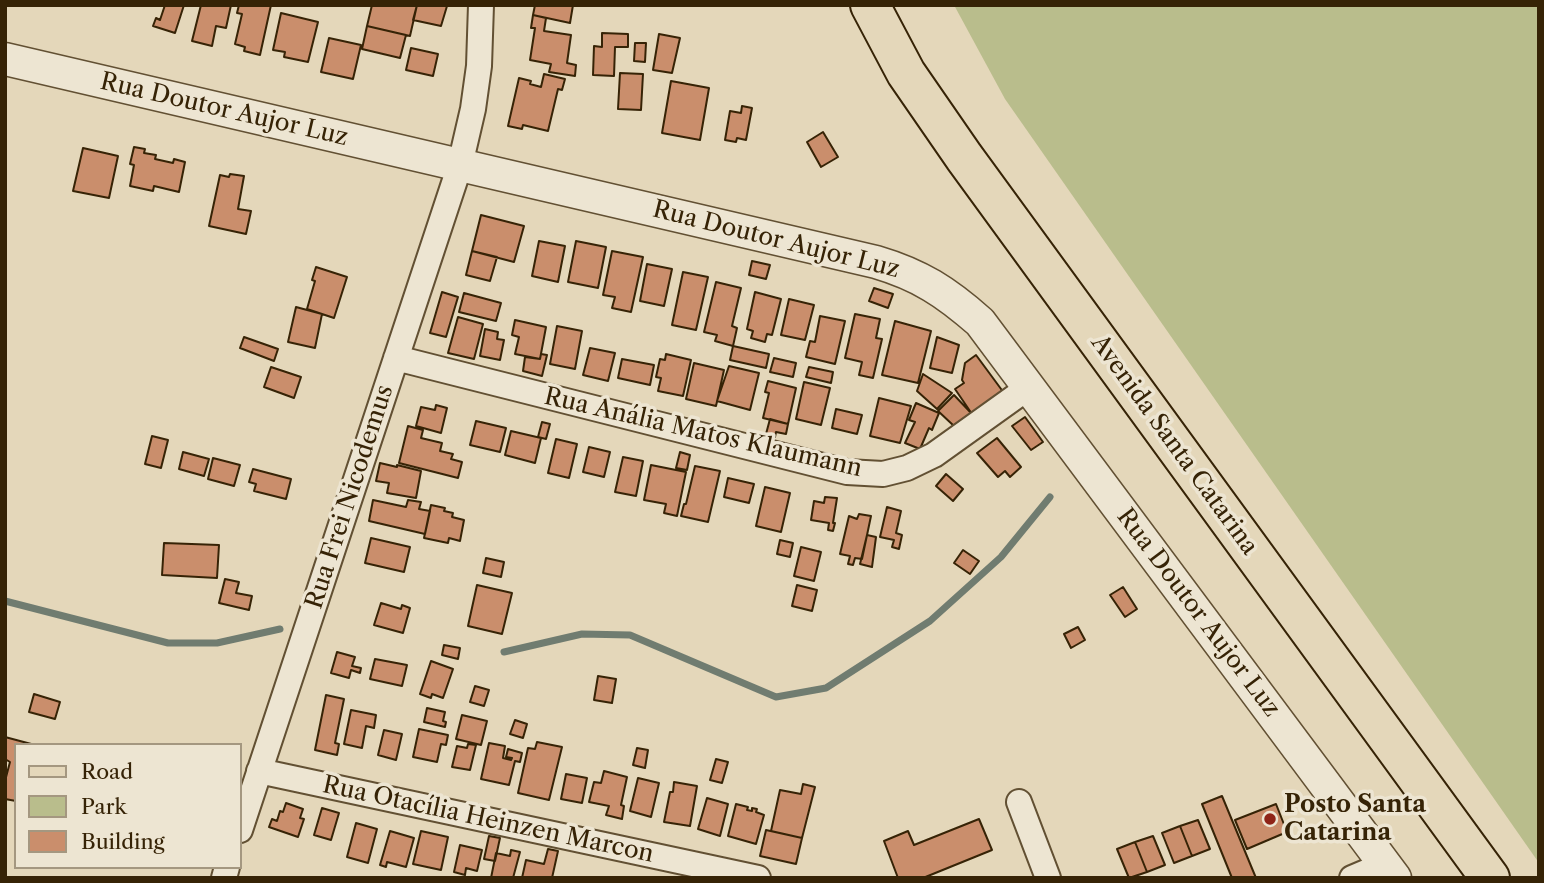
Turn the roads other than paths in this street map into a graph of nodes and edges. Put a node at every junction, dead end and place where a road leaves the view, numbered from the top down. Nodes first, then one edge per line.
1 (481, 5) edge
2 (870, 5) edge
3 (5, 59) edge
4 (460, 165) junction
5 (396, 358) junction
6 (1029, 387) junction
7 (259, 771) junction
8 (1019, 802) dead end
9 (242, 824) edge
10 (1390, 871) edge
11 (758, 878) edge
12 (1048, 878) edge
13 (1352, 878) edge
14 (1490, 878) edge

1 - 4 street, Rua Frei Nicodemus
2 - 14 main road, Avenida Santa Catarina
3 - 4 street, Rua Doutor Aujor Luz
4 - 5 street, Rua Frei Nicodemus
4 - 6 street, Rua Doutor Aujor Luz
5 - 6 street, Rua Anália Matos Klaumann
5 - 7 street, Rua Frei Nicodemus
6 - 10 street, Rua Doutor Aujor Luz
7 - 9 street, Rua Frei Nicodemus
7 - 11 street, Rua Otacília Heinzen Marcon
8 - 12 street
10 - 13 street

